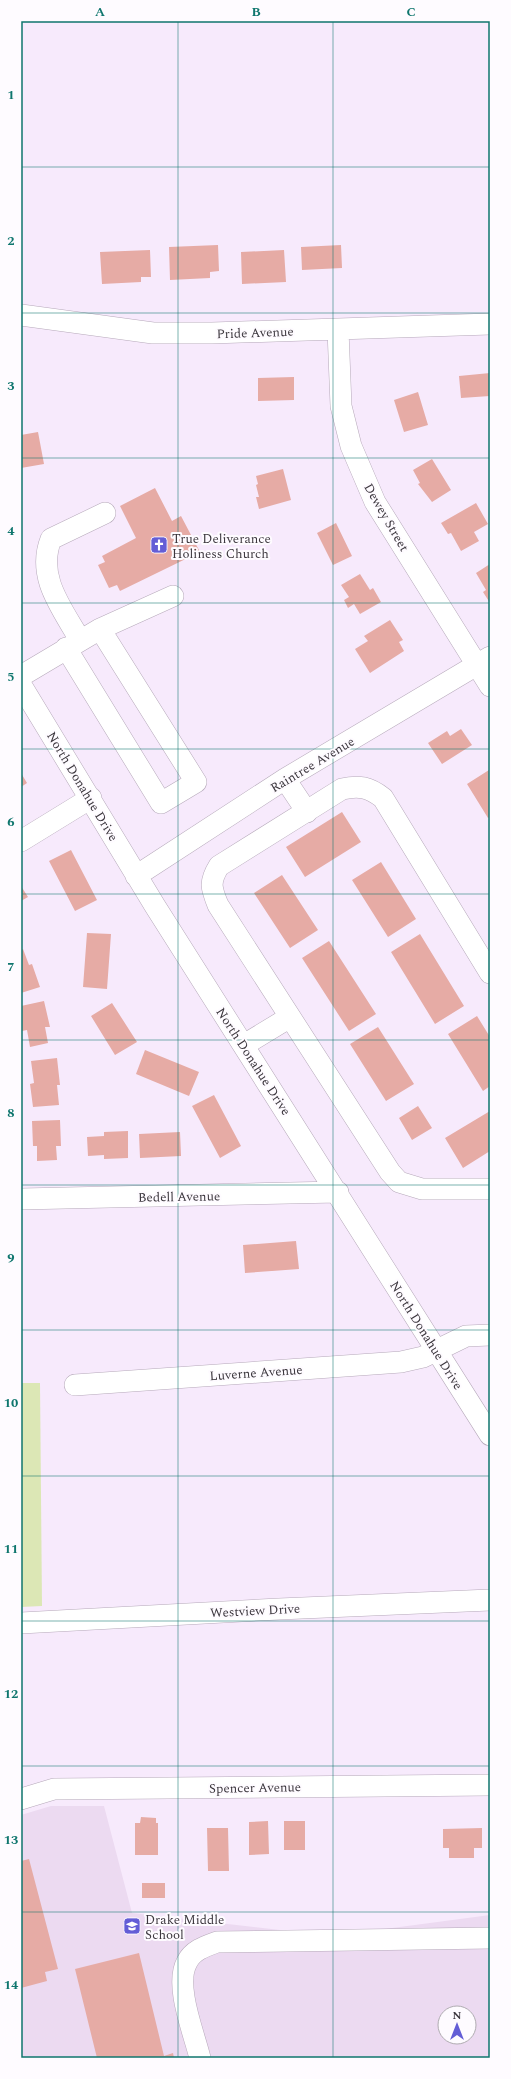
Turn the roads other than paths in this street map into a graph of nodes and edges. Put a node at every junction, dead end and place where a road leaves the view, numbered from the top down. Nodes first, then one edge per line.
1 (21, 316) edge
2 (490, 324) edge
3 (338, 330) junction
4 (105, 513) dead end
5 (173, 596) dead end
6 (100, 629) junction
7 (73, 644) junction
8 (483, 661) edge
9 (21, 676) edge
10 (21, 685) edge
11 (490, 686) edge
12 (285, 779) junction
13 (91, 798) junction
14 (307, 812) junction
15 (21, 841) edge
16 (136, 876) junction
17 (490, 973) edge
18 (290, 1017) junction
19 (244, 1045) junction
20 (490, 1189) edge
21 (338, 1192) junction
22 (21, 1199) edge
23 (490, 1335) edge
24 (436, 1351) junction
25 (75, 1385) dead end
26 (490, 1436) edge
27 (490, 1600) edge
28 (21, 1623) edge
29 (490, 1785) edge
30 (21, 1799) edge
31 (490, 1938) edge
32 (200, 2058) edge

1 - 3 street, Pride Avenue
2 - 3 street, Pride Avenue
3 - 8 street, Dewey Street
4 - 7 street
5 - 6 street
6 - 7 street
6 - 7 street
7 - 9 street
8 - 11 street, Dewey Street
8 - 12 street, Raintree Avenue
10 - 13 street, North Donahue Drive
12 - 14 street
12 - 16 street, Raintree Avenue
13 - 15 street
13 - 16 street, North Donahue Drive
14 - 17 street
14 - 18 street
16 - 19 street, North Donahue Drive
18 - 19 street
18 - 20 street
19 - 21 street, North Donahue Drive
21 - 22 street, Bedell Avenue
21 - 24 street, North Donahue Drive
23 - 24 street, Luverne Avenue
24 - 25 street, Luverne Avenue
24 - 26 street, North Donahue Drive
27 - 28 street, Westview Drive
29 - 30 street, Spencer Avenue
31 - 32 street

